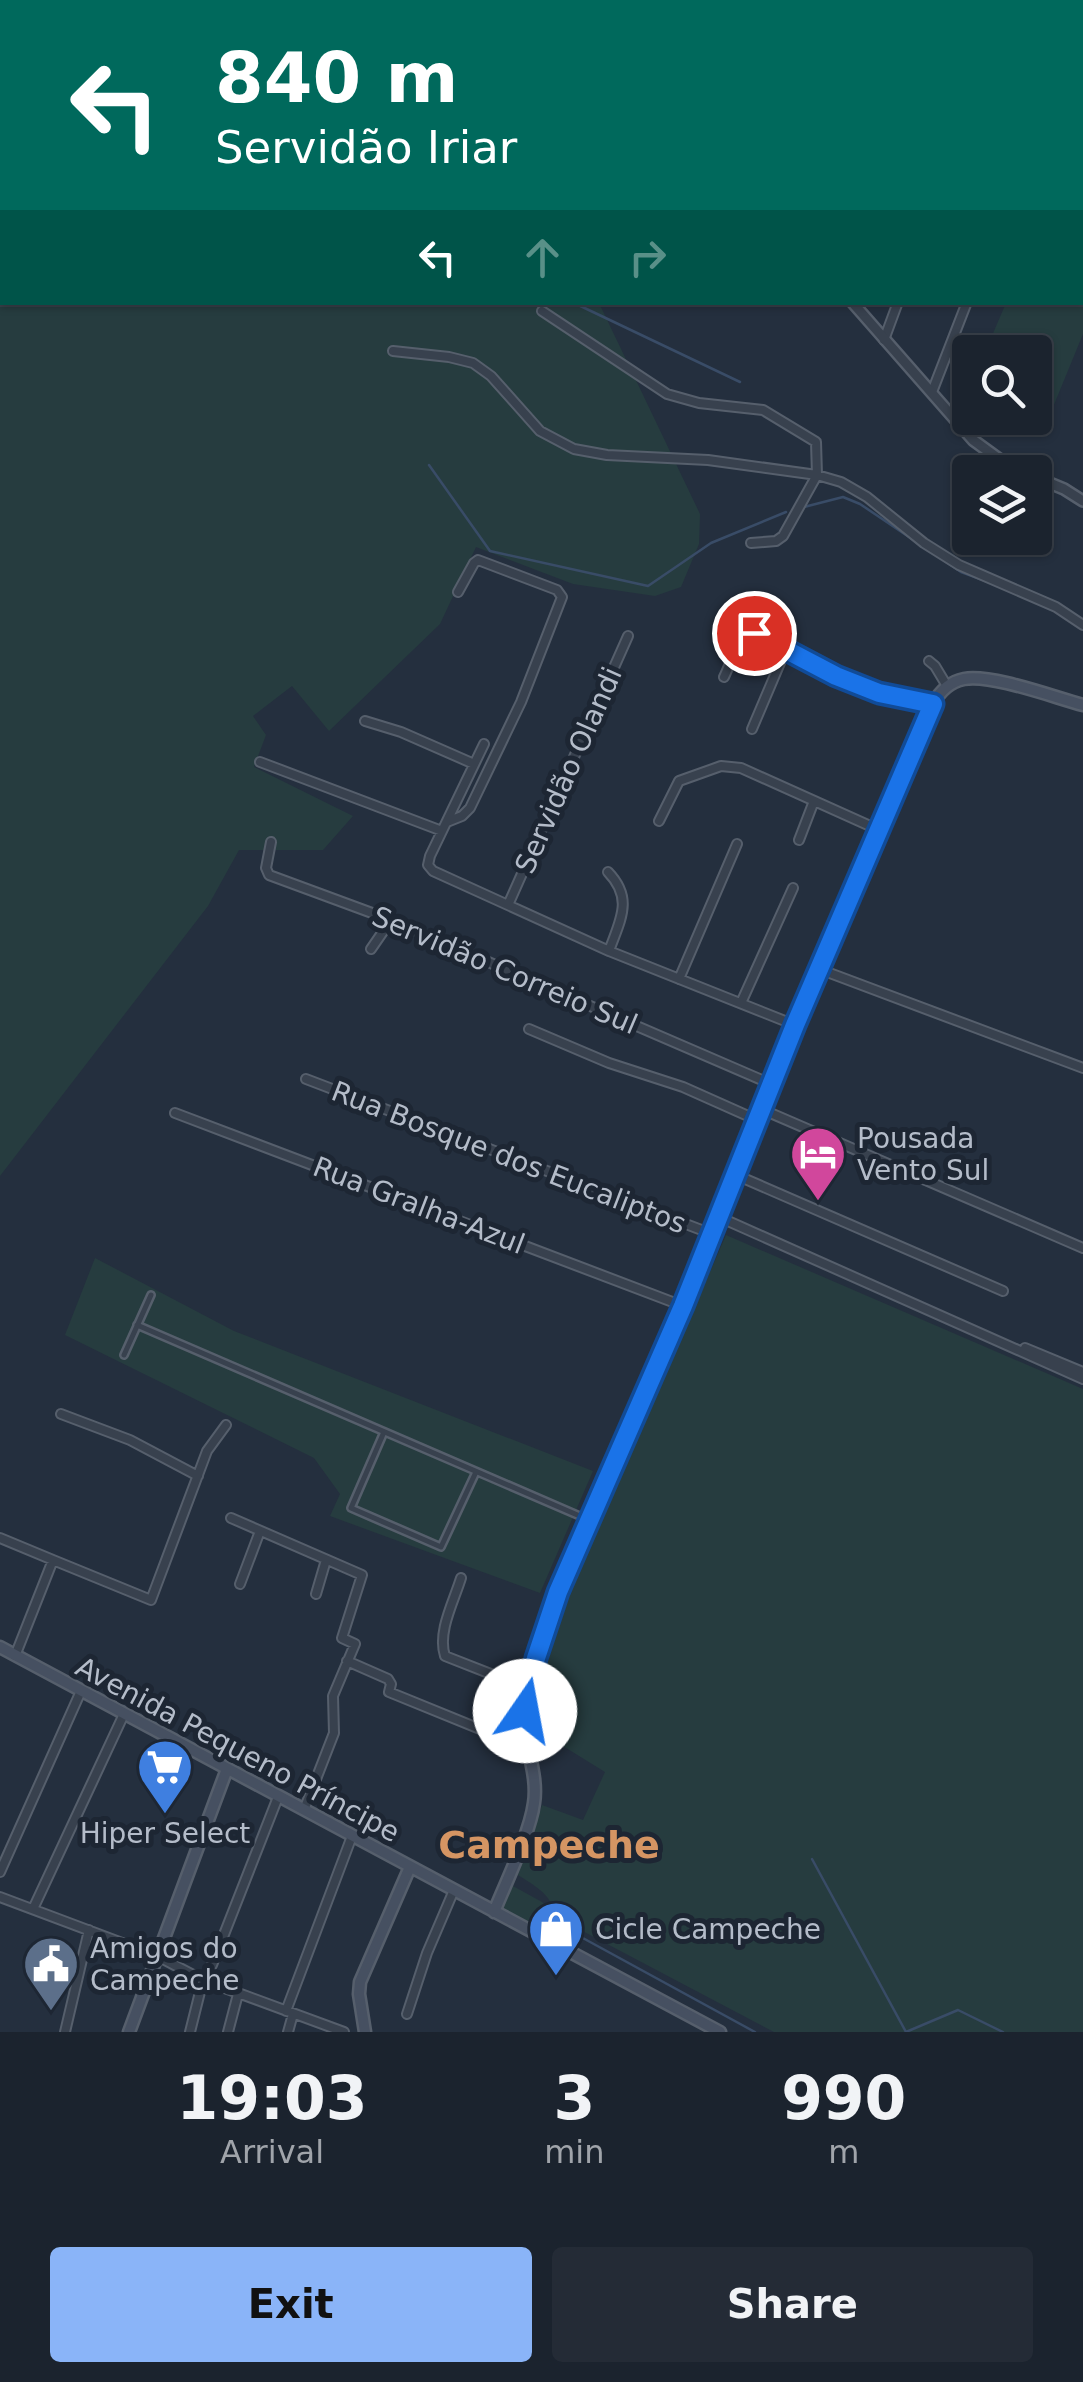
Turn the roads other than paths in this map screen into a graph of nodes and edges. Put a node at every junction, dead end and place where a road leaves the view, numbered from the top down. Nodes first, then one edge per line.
1 (855, 305) edge
2 (897, 305) edge
3 (966, 305) edge
4 (542, 311) dead end
5 (884, 340) junction
6 (393, 352) dead end
7 (932, 392) junction
8 (994, 455) edge
9 (817, 476) junction
10 (1052, 484) edge
11 (1083, 501) edge
12 (751, 544) dead end
13 (458, 592) dead end
14 (1083, 625) edge
15 (628, 636) dead end
16 (786, 649) junction
17 (929, 661) dead end
18 (724, 677) dead end
19 (947, 686) junction
20 (933, 704) junction
21 (1083, 705) edge
22 (365, 721) dead end
23 (752, 730) dead end
24 (484, 744) dead end
25 (260, 762) dead end
26 (474, 764) junction
27 (814, 802) junction
28 (659, 820) dead end
29 (445, 827) junction
30 (879, 830) junction
31 (799, 840) dead end
32 (270, 842) dead end
33 (737, 844) dead end
34 (608, 872) dead end
35 (793, 888) dead end
36 (508, 905) junction
37 (391, 920) junction
38 (371, 949) dead end
39 (609, 950) junction
40 (819, 969) junction
41 (679, 979) junction
42 (741, 1003) junction
43 (795, 1025) junction
44 (529, 1029) dead end
45 (1083, 1068) edge
46 (306, 1079) dead end
47 (771, 1084) junction
48 (175, 1113) dead end
49 (759, 1114) junction
50 (736, 1175) junction
51 (719, 1218) junction
52 (712, 1234) junction
53 (1083, 1248) edge
54 (1003, 1290) dead end
55 (151, 1295) dead end
56 (683, 1306) junction
57 (137, 1325) junction
58 (124, 1355) dead end
59 (1078, 1373) edge
60 (61, 1414) dead end
61 (226, 1425) dead end
62 (384, 1432) junction
63 (476, 1472) junction
64 (198, 1476) junction
65 (231, 1518) dead end
66 (589, 1520) junction
67 (260, 1531) junction
68 (0, 1538) edge
69 (54, 1560) junction
70 (326, 1560) junction
71 (461, 1578) dead end
72 (240, 1584) dead end
73 (316, 1594) dead end
74 (0, 1648) edge
75 (15, 1656) junction
76 (347, 1661) junction
77 (529, 1689) junction
78 (81, 1691) junction
79 (124, 1714) junction
80 (529, 1749) junction
81 (227, 1770) junction
82 (278, 1797) junction
83 (304, 1810) junction
84 (352, 1836) junction
85 (410, 1867) junction
86 (0, 1872) edge
87 (454, 1890) junction
88 (0, 1897) edge
89 (33, 1909) junction
90 (494, 1912) junction
91 (89, 1930) junction
92 (157, 1956) junction
93 (212, 1965) dead end
94 (202, 1980) junction
95 (238, 1994) junction
96 (289, 2012) junction
97 (406, 2014) dead end
98 (332, 2030) edge
99 (64, 2032) edge
100 (130, 2032) edge
101 (190, 2032) edge
102 (228, 2032) edge
103 (288, 2032) edge
104 (344, 2032) edge
105 (365, 2032) edge
106 (720, 2032) edge

1 - 5 street
2 - 5 street
3 - 7 street
4 - 9 street
5 - 7 street
6 - 9 street
7 - 8 street
9 - 12 street
9 - 14 street
10 - 11 street
13 - 29 street
15 - 36 street, Servidão Olandi
16 - 18 street
16 - 20 street
16 - 23 street
17 - 19 street
19 - 20 main road
19 - 21 main road
20 - 30 main road
22 - 26 street
24 - 26 street
25 - 29 street
26 - 29 street
27 - 28 street
27 - 30 street
27 - 31 street
29 - 36 street
30 - 40 main road
32 - 37 street, Servidão Correio Sul
33 - 41 street
34 - 39 street
35 - 42 street
36 - 39 street
37 - 38 street
37 - 47 street, Servidão Correio Sul
39 - 41 street
40 - 43 main road
40 - 45 street
41 - 42 street
42 - 43 street
43 - 47 main road
44 - 49 street
46 - 52 street, Rua Bosque dos Eucaliptos
47 - 49 main road
48 - 56 street, Rua Gralha-Azul
49 - 50 main road
49 - 53 street
50 - 51 main road
50 - 54 street
51 - 52 main road
51 - 59 street
52 - 56 main road
55 - 57 street
56 - 66 main road
57 - 58 street
57 - 62 street
60 - 64 street
61 - 64 street
62 - 63 street
62 - 63 street
63 - 66 street
64 - 69 street
65 - 67 street
66 - 77 main road
67 - 70 street
67 - 72 street
68 - 69 street
69 - 75 street
70 - 73 street
70 - 76 street
71 - 77 street
74 - 75 main road, Avenida Pequeno Príncipe
75 - 78 main road, Avenida Pequeno Príncipe
76 - 80 street
76 - 83 street
77 - 80 main road
78 - 79 main road, Avenida Pequeno Príncipe
78 - 86 street
79 - 81 main road, Avenida Pequeno Príncipe
79 - 89 street
80 - 90 main road
81 - 82 main road, Avenida Pequeno Príncipe
81 - 92 main road
82 - 83 main road, Avenida Pequeno Príncipe
82 - 93 street
83 - 84 main road, Avenida Pequeno Príncipe
84 - 85 main road, Avenida Pequeno Príncipe
84 - 96 street
85 - 87 main road, Avenida Pequeno Príncipe
85 - 105 main road
87 - 90 main road, Avenida Pequeno Príncipe
87 - 97 street
88 - 89 street
89 - 91 street
90 - 106 main road, Avenida Pequeno Príncipe
91 - 92 street
91 - 99 street
92 - 94 street
92 - 100 main road
94 - 95 street
94 - 101 street
95 - 96 street
95 - 102 street
96 - 98 street
96 - 103 street
98 - 104 street

